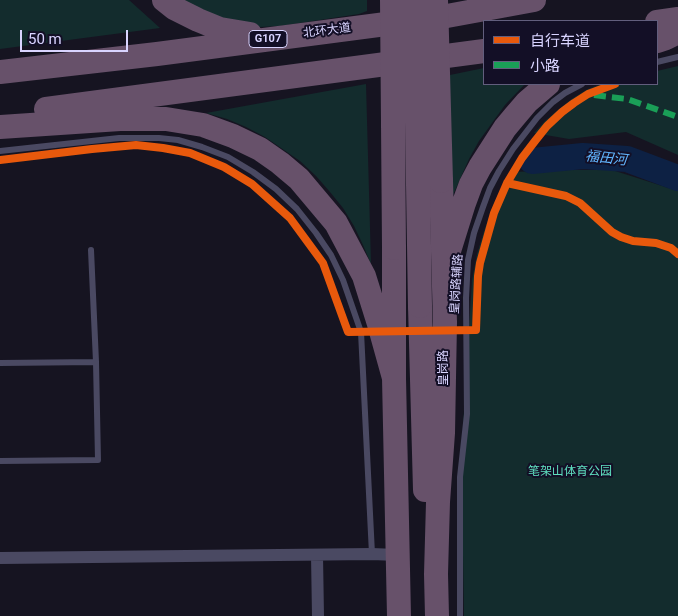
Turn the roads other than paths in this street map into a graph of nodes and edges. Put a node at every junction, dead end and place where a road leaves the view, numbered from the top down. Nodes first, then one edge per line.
1 (164, 0) edge
2 (392, 0) edge
3 (415, 0) edge
4 (436, 0) edge
5 (534, 0) edge
6 (678, 19) edge
7 (658, 22) edge
8 (678, 32) edge
9 (277, 38) junction
10 (658, 41) edge
11 (483, 51) edge
12 (678, 57) edge
13 (658, 62) edge
14 (0, 72) edge
15 (547, 85) edge
16 (580, 85) edge
17 (0, 115) edge
18 (0, 127) edge
19 (0, 151) edge
20 (91, 250) dead end
21 (444, 277) junction
22 (96, 362) junction
23 (0, 363) edge
24 (394, 378) junction
25 (0, 461) edge
26 (372, 554) junction
27 (317, 555) junction
28 (397, 555) junction
29 (0, 558) edge
30 (318, 616) edge
31 (399, 616) edge
32 (429, 616) edge
33 (437, 616) edge
34 (460, 616) edge

1 - 9 highway
2 - 24 highway, bridge
3 - 32 highway, bridge
4 - 21 highway, 皇岗路, bridge
5 - 9 highway, 北环大道 / G107
6 - 7 highway
8 - 10 highway
9 - 14 highway, 北环大道 / G107
11 - 17 highway
12 - 13 lane
15 - 21 highway
16 - 34 lane, 皇岗路辅路
18 - 24 highway
19 - 26 lane
20 - 22 lane
21 - 33 highway, 皇岗路
22 - 23 lane
22 - 25 lane
24 - 28 highway
26 - 27 street
26 - 28 street
27 - 29 street
27 - 30 street
28 - 31 highway

